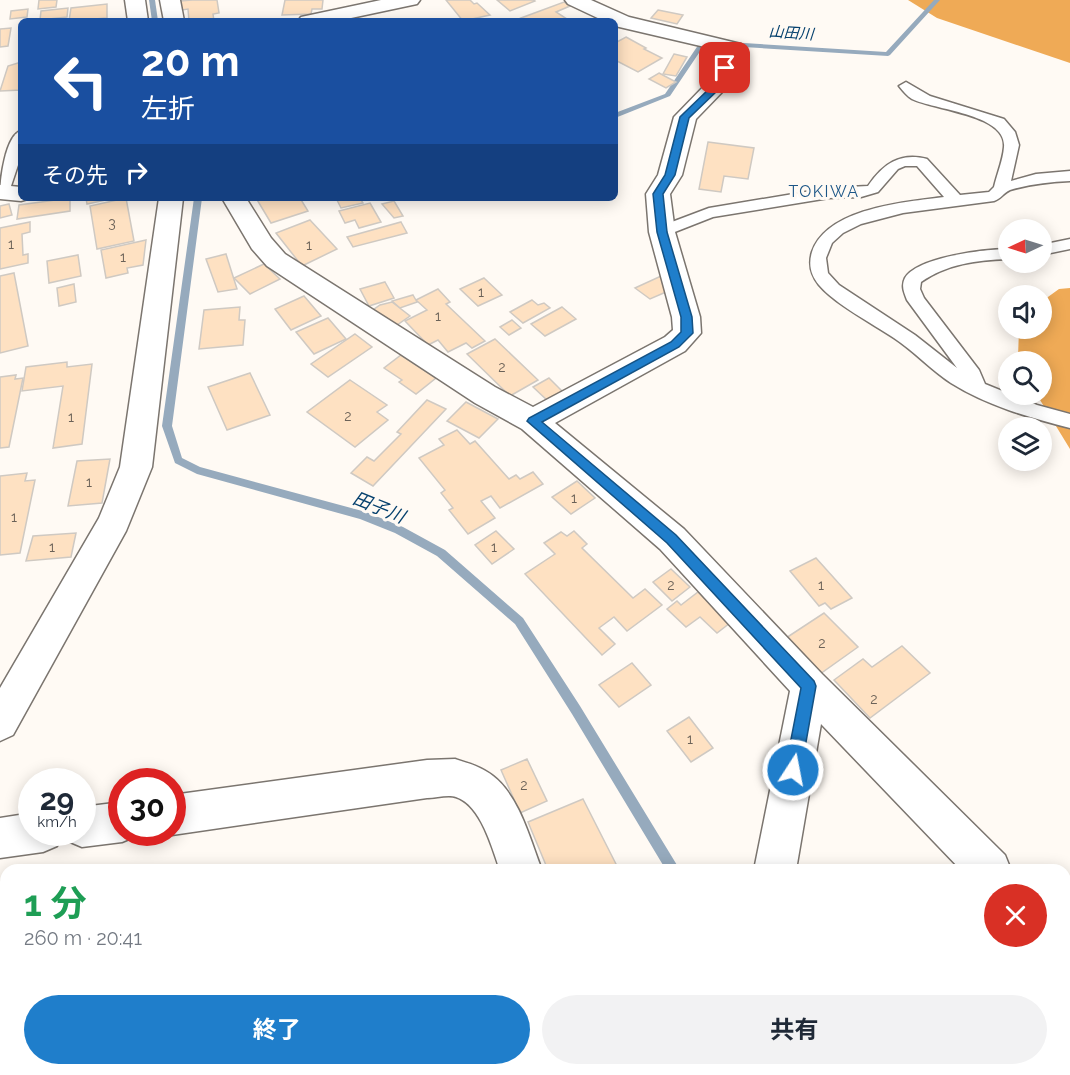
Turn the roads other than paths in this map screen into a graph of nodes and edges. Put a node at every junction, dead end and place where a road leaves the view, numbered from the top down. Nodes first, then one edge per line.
1 (135, 0) edge
2 (170, 0) edge
3 (410, 0) edge
4 (575, 0) edge
5 (138, 18) edge
6 (173, 18) edge
7 (323, 18) edge
8 (613, 18) edge
9 (618, 20) edge
10 (906, 86) dead end
11 (18, 147) edge
12 (1070, 176) edge
13 (1001, 188) junction
14 (7, 193) edge
15 (955, 200) junction
16 (171, 201) edge
17 (236, 201) edge
18 (662, 232) junction
19 (1070, 244) edge
20 (1052, 248) edge
21 (998, 254) edge
22 (979, 389) junction
23 (533, 421) junction
24 (1070, 421) edge
25 (809, 686) junction
26 (0, 723) edge
27 (186, 813) edge
28 (18, 835) edge
29 (0, 838) edge
30 (518, 864) edge
31 (776, 864) edge
32 (984, 864) edge

1 - 5 street
2 - 6 street
3 - 7 street
4 - 8 street
9 - 18 street
10 - 13 lane
11 - 14 lane
12 - 13 lane
13 - 15 lane
15 - 18 lane
15 - 22 lane
16 - 26 street
17 - 23 street
18 - 23 street
19 - 20 lane
21 - 22 lane
22 - 24 lane
23 - 25 street
25 - 31 street
25 - 32 street
27 - 30 street
28 - 29 street

